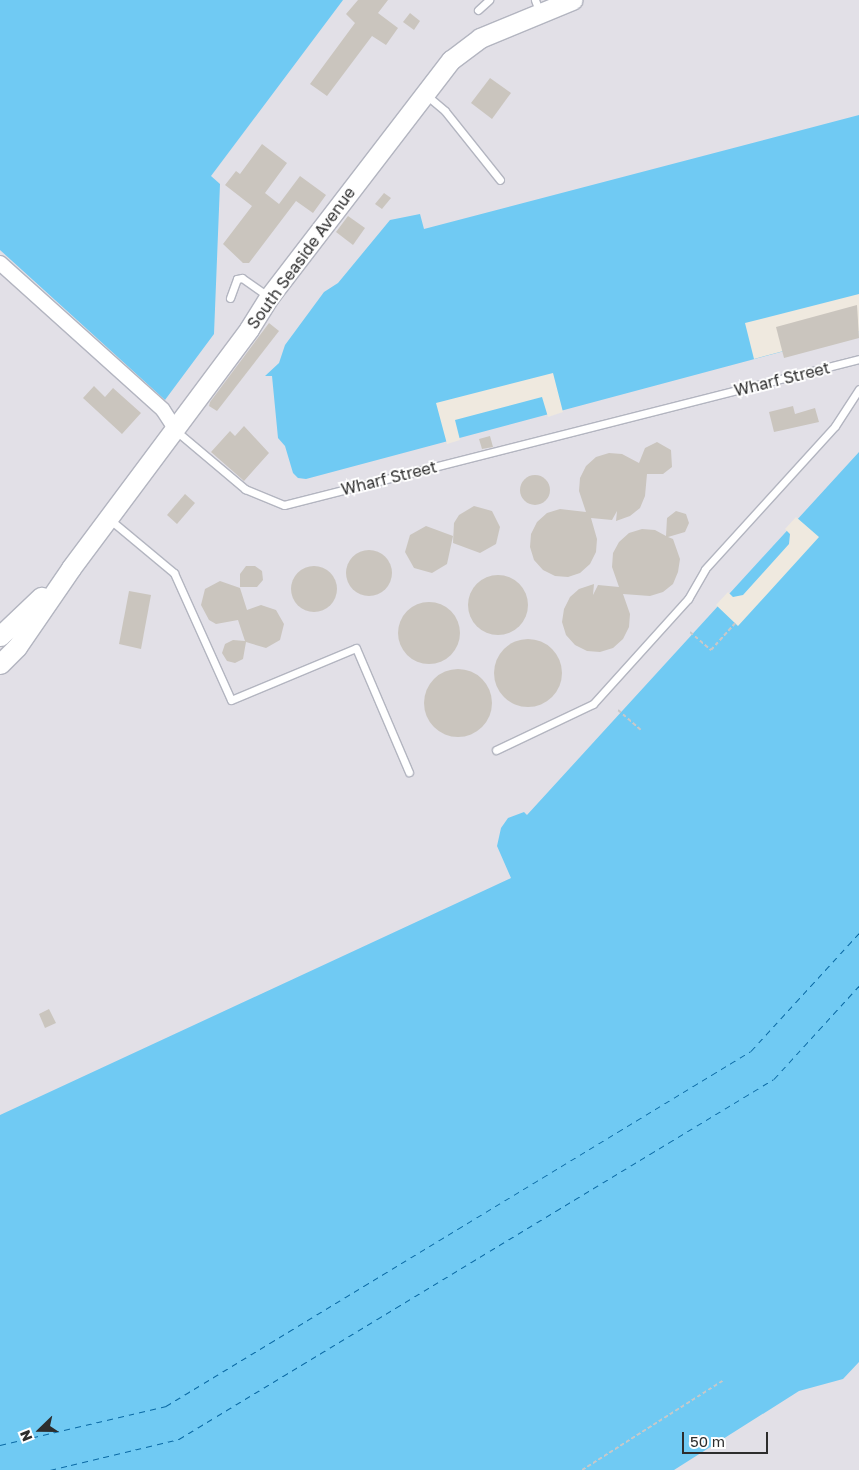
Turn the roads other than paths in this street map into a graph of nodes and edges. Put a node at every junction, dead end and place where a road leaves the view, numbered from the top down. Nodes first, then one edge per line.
1 (489, 0) edge
2 (572, 0) edge
3 (537, 7) edge
4 (478, 10) dead end
5 (424, 94) junction
6 (500, 180) dead end
7 (0, 263) edge
8 (269, 297) junction
9 (230, 298) dead end
10 (859, 359) edge
11 (859, 390) edge
12 (174, 427) junction
13 (108, 517) junction
14 (71, 568) junction
15 (1, 634) edge
16 (17, 647) junction
17 (0, 664) edge
18 (496, 750) dead end
19 (409, 772) dead end

1 - 4 lane
2 - 3 street, South Seaside Avenue
3 - 5 street, South Seaside Avenue
5 - 6 lane
5 - 8 street, South Seaside Avenue
7 - 12 street, Wharf Street
8 - 9 lane
8 - 12 street, South Seaside Avenue
10 - 12 lane, Wharf Street
11 - 18 lane
12 - 13 street, South Seaside Avenue
13 - 14 street, South Seaside Avenue
13 - 19 lane
14 - 15 street, South Seaside Avenue
14 - 16 street, South Seaside Avenue
15 - 16 street
16 - 17 street, South Seaside Avenue

